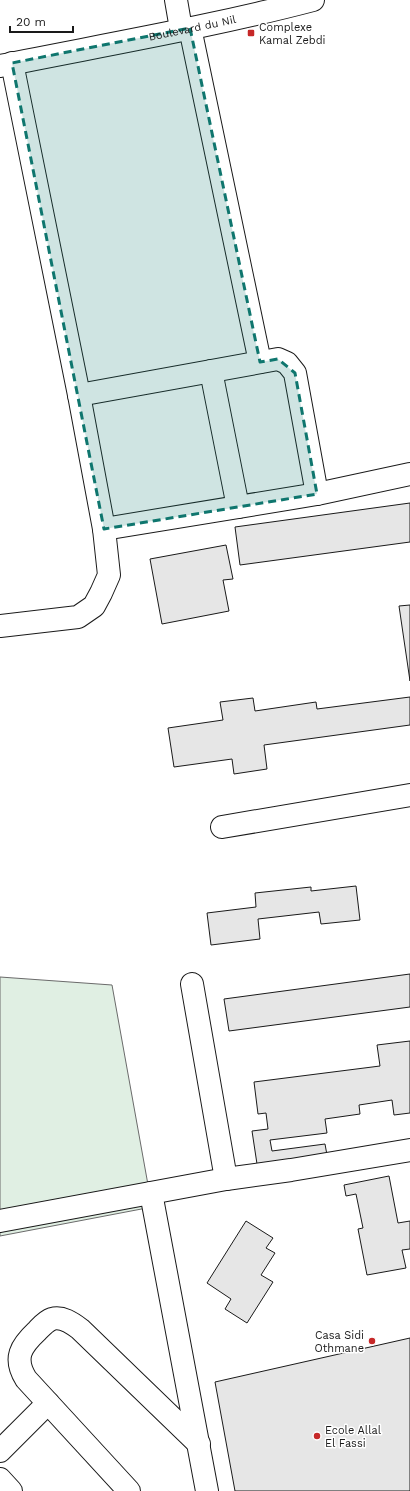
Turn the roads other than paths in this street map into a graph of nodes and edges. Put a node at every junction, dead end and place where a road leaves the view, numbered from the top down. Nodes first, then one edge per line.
1 (176, 0) edge
2 (313, 0) edge
3 (186, 28) junction
4 (6, 65) edge
5 (260, 362) junction
6 (211, 371) junction
7 (79, 395) junction
8 (410, 474) edge
9 (317, 494) junction
10 (238, 507) junction
11 (104, 529) junction
12 (0, 626) edge
13 (410, 795) edge
14 (222, 827) dead end
15 (192, 984) dead end
16 (410, 1150) edge
17 (226, 1179) junction
18 (151, 1193) junction
19 (0, 1221) edge
20 (48, 1403) junction
21 (199, 1444) junction
22 (0, 1451) edge
23 (0, 1479) edge
24 (11, 1491) edge
25 (129, 1491) edge
26 (207, 1491) edge

1 - 3 street
2 - 3 street, Boulevard du Nil
3 - 4 street, Boulevard du Nil
3 - 5 street
4 - 7 street
5 - 6 street
5 - 9 street
6 - 7 street
6 - 10 street
7 - 11 street
8 - 9 street
9 - 10 street
10 - 11 street
11 - 12 street
13 - 14 street
15 - 17 street
16 - 17 street
17 - 18 street
18 - 19 street
18 - 21 street
20 - 21 street
20 - 22 street
20 - 25 street
21 - 26 street
23 - 24 street

